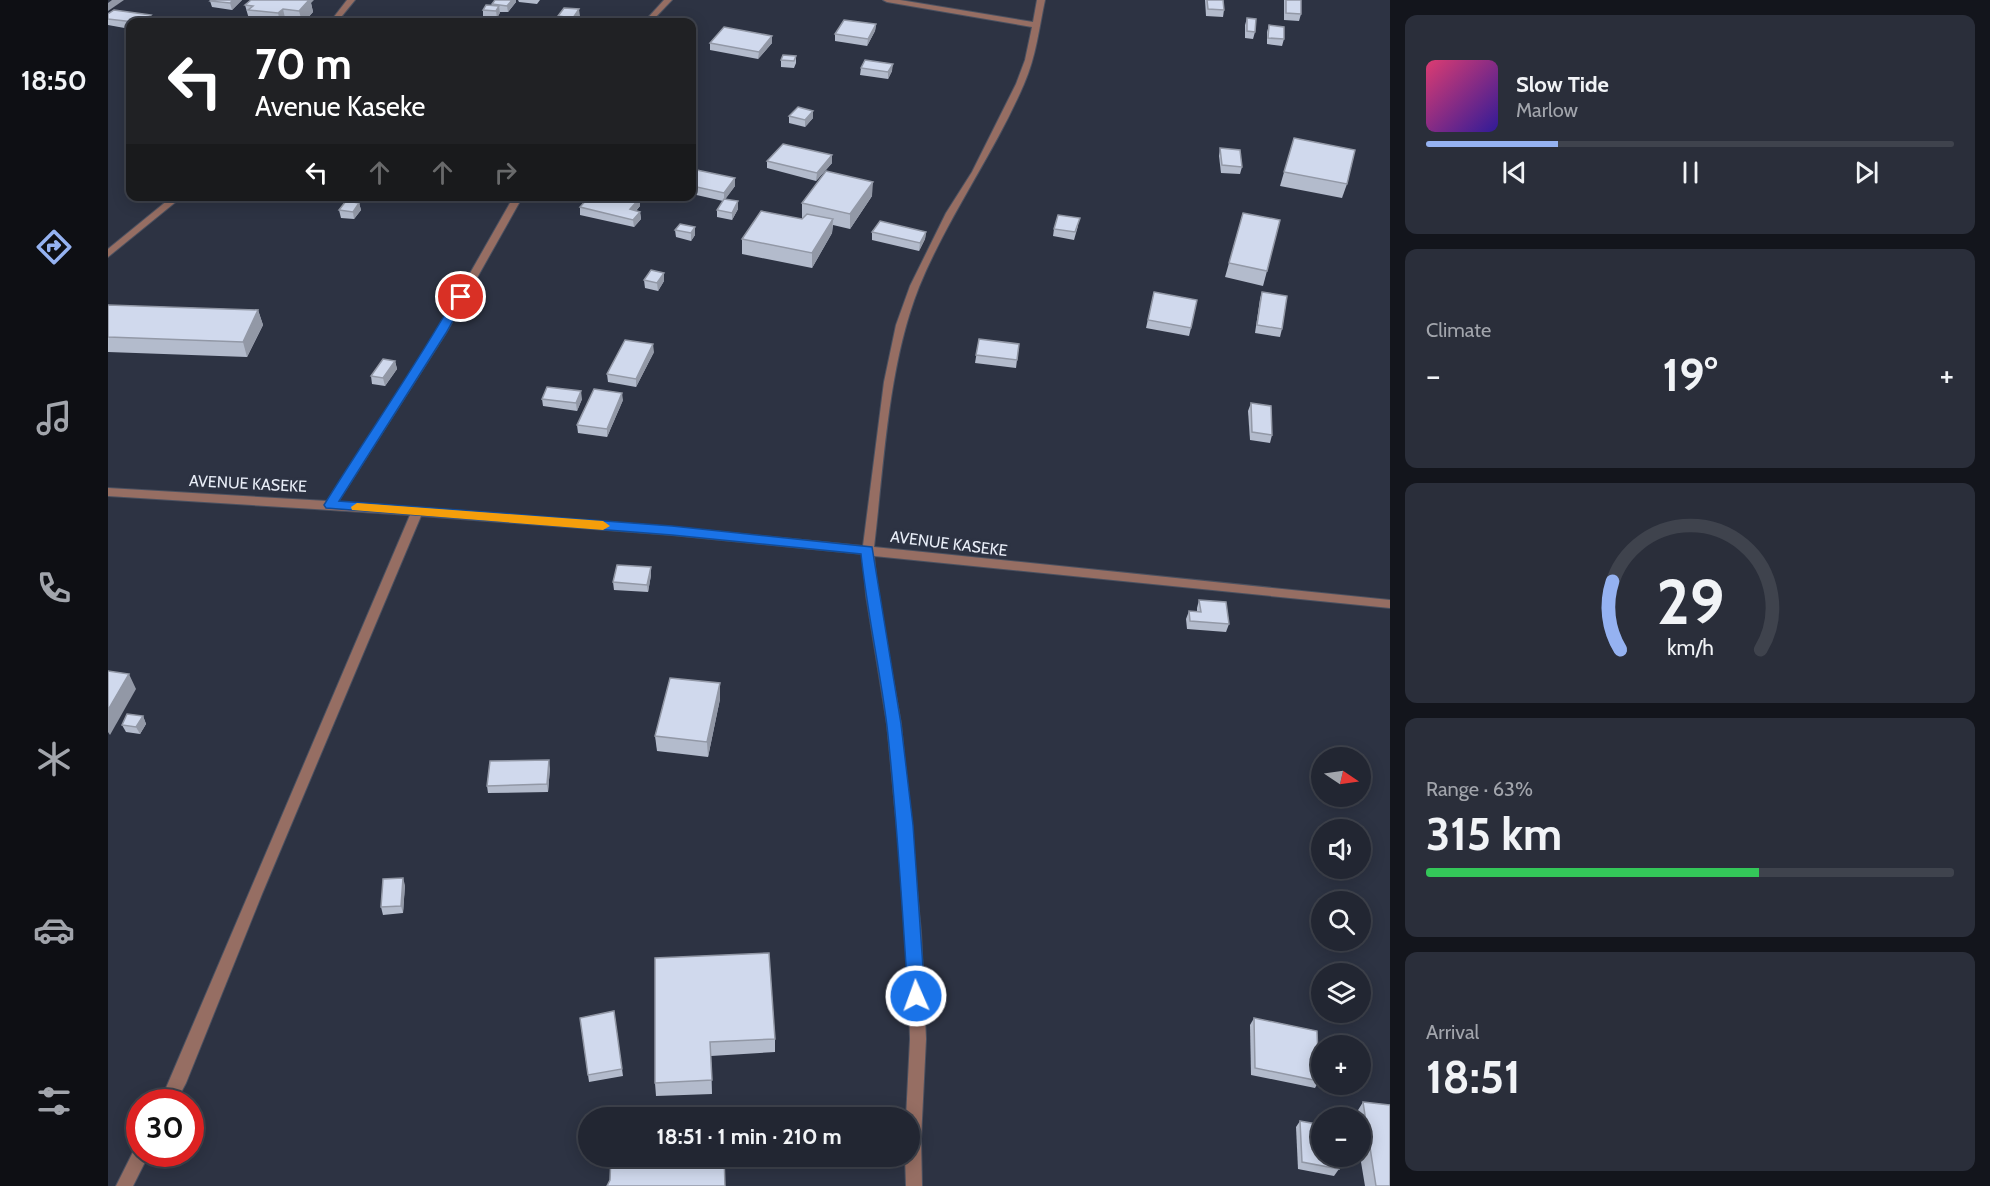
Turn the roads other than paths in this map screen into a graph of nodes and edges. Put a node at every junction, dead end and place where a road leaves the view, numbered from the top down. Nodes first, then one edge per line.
1 (351, 0) edge
2 (668, 0) edge
3 (887, 0) edge
4 (1041, 0) edge
5 (336, 18) edge
6 (651, 18) edge
7 (1036, 26) junction
8 (173, 201) edge
9 (516, 201) edge
10 (108, 254) edge
11 (108, 492) edge
12 (330, 505) junction
13 (417, 513) junction
14 (867, 550) junction
15 (1390, 604) edge
16 (174, 1089) edge
17 (134, 1167) edge
18 (124, 1186) edge
19 (914, 1186) edge

1 - 5 street
2 - 6 street
3 - 7 street
4 - 7 street
7 - 14 street
8 - 10 street
9 - 12 street
11 - 12 street, AVENUE KASEKE
12 - 13 street, AVENUE KASEKE
13 - 14 street, AVENUE KASEKE
13 - 16 street
14 - 15 street, AVENUE KASEKE
14 - 19 street
17 - 18 street

